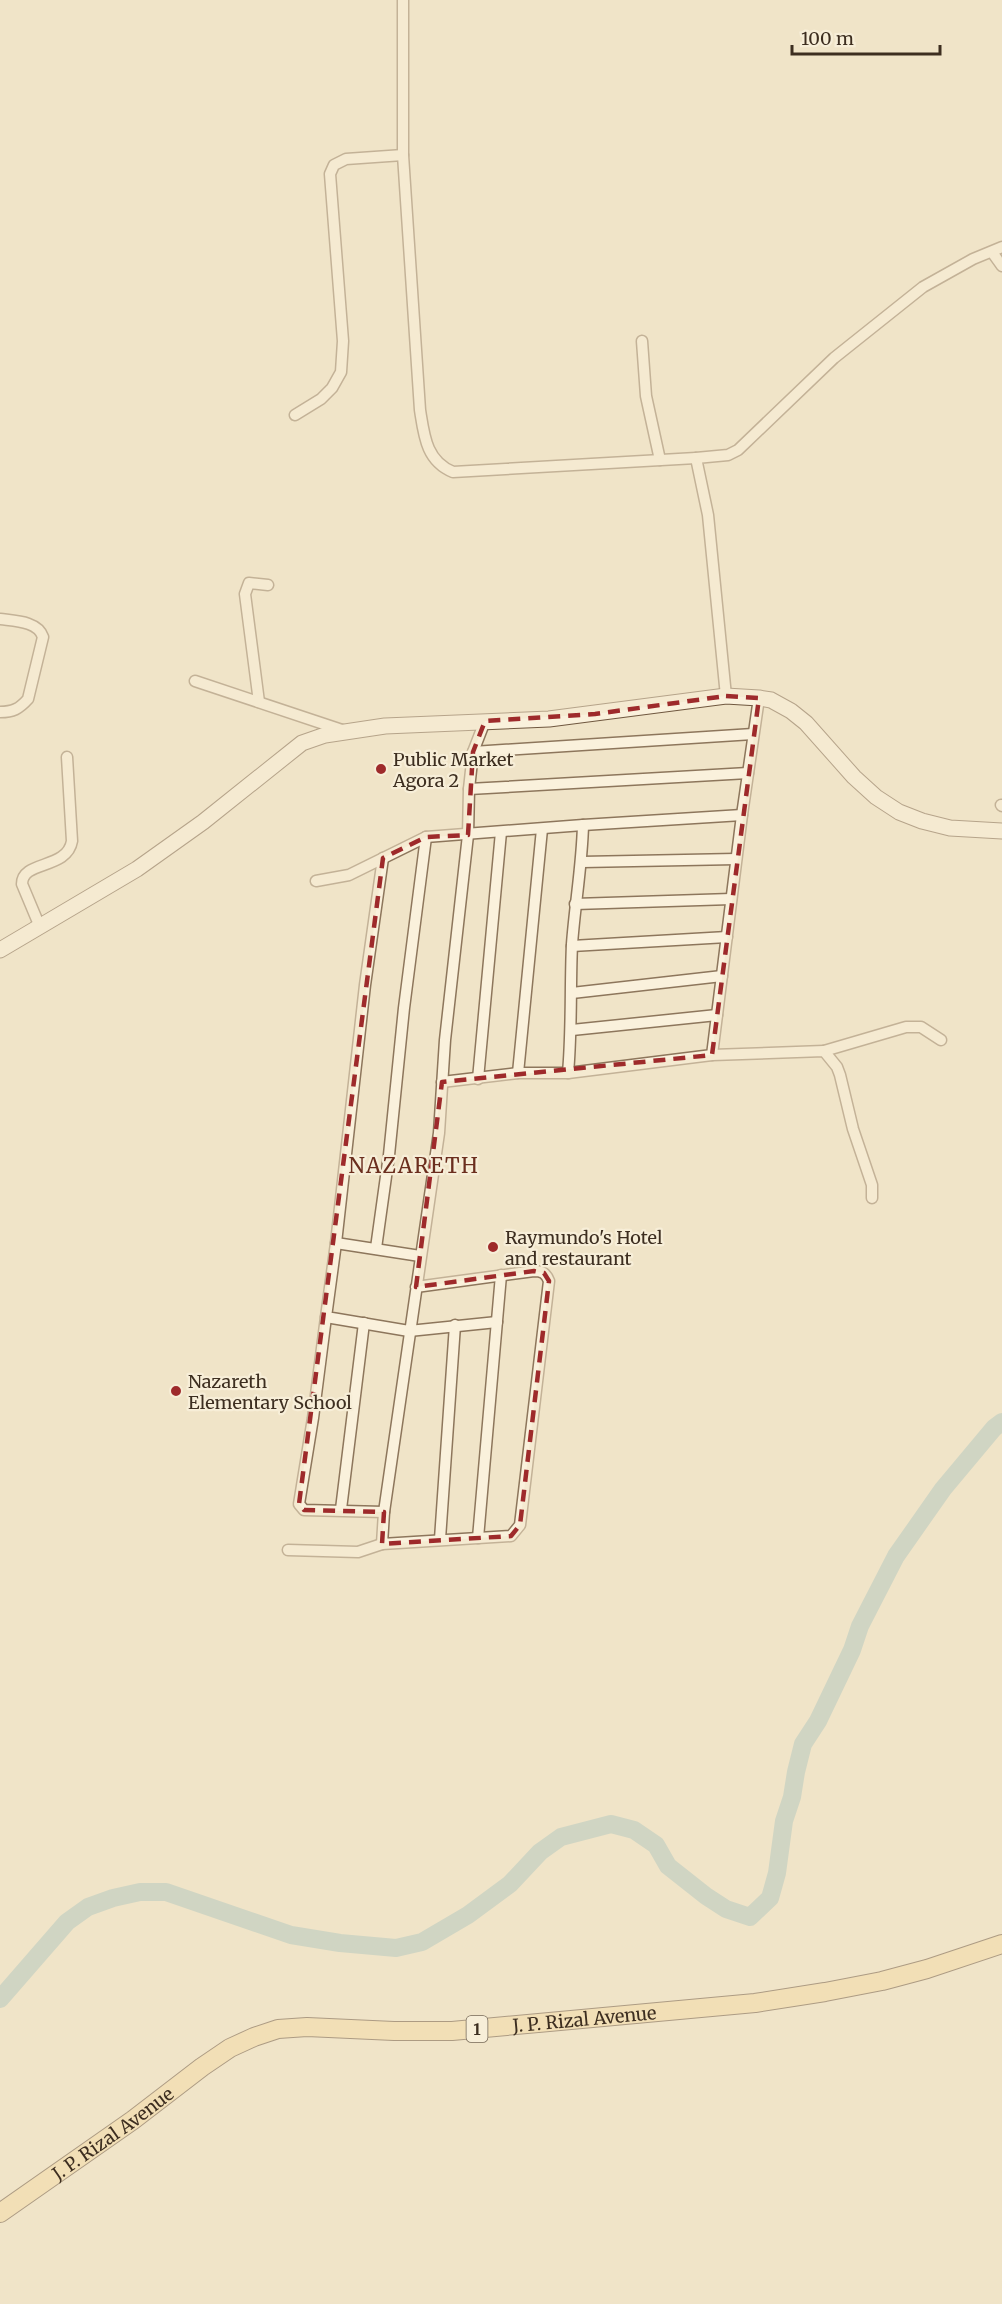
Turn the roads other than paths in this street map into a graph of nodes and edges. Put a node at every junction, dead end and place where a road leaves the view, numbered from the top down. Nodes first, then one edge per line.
1 (403, 0) edge
2 (403, 156) junction
3 (997, 249) edge
4 (1002, 266) edge
5 (642, 341) dead end
6 (296, 415) dead end
7 (696, 459) junction
8 (660, 460) junction
9 (268, 585) dead end
10 (0, 619) edge
11 (195, 681) dead end
12 (726, 696) junction
13 (759, 698) junction
14 (259, 702) junction
15 (0, 712) edge
16 (485, 721) junction
17 (349, 732) junction
18 (753, 734) junction
19 (473, 752) junction
20 (67, 757) dead end
21 (748, 773) junction
22 (469, 789) junction
23 (742, 815) junction
24 (583, 825) junction
25 (542, 829) junction
26 (1002, 831) edge
27 (501, 832) junction
28 (468, 835) junction
29 (426, 837) junction
30 (383, 858) junction
31 (736, 860) junction
32 (582, 862) junction
33 (316, 881) dead end
34 (732, 899) junction
35 (575, 904) junction
36 (40, 927) junction
37 (727, 937) junction
38 (572, 946) junction
39 (0, 950) edge
40 (722, 976) junction
41 (572, 993) junction
42 (717, 1015) junction
43 (572, 1030) junction
44 (940, 1040) dead end
45 (824, 1051) junction
46 (712, 1055) junction
47 (518, 1073) junction
48 (568, 1073) junction
49 (478, 1079) junction
50 (442, 1082) junction
51 (872, 1198) dead end
52 (336, 1243) junction
53 (376, 1248) junction
54 (420, 1256) junction
55 (501, 1275) junction
56 (416, 1287) junction
57 (326, 1317) junction
58 (497, 1322) junction
59 (364, 1323) junction
60 (454, 1325) junction
61 (409, 1331) junction
62 (341, 1509) junction
63 (384, 1512) junction
64 (478, 1538) junction
65 (440, 1539) junction
66 (382, 1544) junction
67 (288, 1550) dead end
68 (1002, 1944) edge
69 (0, 2213) edge

1 - 2 street
2 - 6 street
2 - 8 street
3 - 4 street
3 - 7 street
5 - 8 street
7 - 8 street
7 - 12 street
9 - 14 street
10 - 15 street
11 - 14 street
12 - 13 main road
12 - 16 main road
13 - 18 street
13 - 26 main road
14 - 17 street
16 - 17 main road
16 - 19 street
17 - 36 main road
18 - 19 street
18 - 21 street
19 - 22 street
20 - 36 street
21 - 22 street
21 - 23 street
22 - 28 street
23 - 24 street
23 - 31 street
24 - 25 street
24 - 32 street
25 - 27 street
25 - 47 street
27 - 28 street
27 - 49 street
28 - 29 street
28 - 50 street
29 - 30 street
29 - 53 street
30 - 33 street
30 - 52 street
31 - 32 street
31 - 34 street
32 - 35 street
34 - 35 street
34 - 37 street
35 - 38 street
36 - 39 main road
37 - 38 street
37 - 40 street
38 - 41 street
40 - 41 street
40 - 42 street
41 - 43 street
42 - 43 street
42 - 46 street
43 - 48 street
44 - 45 street
45 - 46 street
45 - 51 street
46 - 48 street
47 - 48 street
47 - 49 street
49 - 50 street
50 - 54 street
52 - 53 street
52 - 57 street
53 - 54 street
54 - 56 street
55 - 56 street
55 - 58 street
55 - 64 street
56 - 61 street
57 - 59 street
57 - 62 street
58 - 60 street
58 - 64 street
59 - 61 street
59 - 62 street
60 - 61 street
60 - 65 street
61 - 63 street
62 - 63 street
63 - 66 street
64 - 65 street
65 - 66 street
66 - 67 street
68 - 69 main road, J. P. Rizal Avenue / 1

